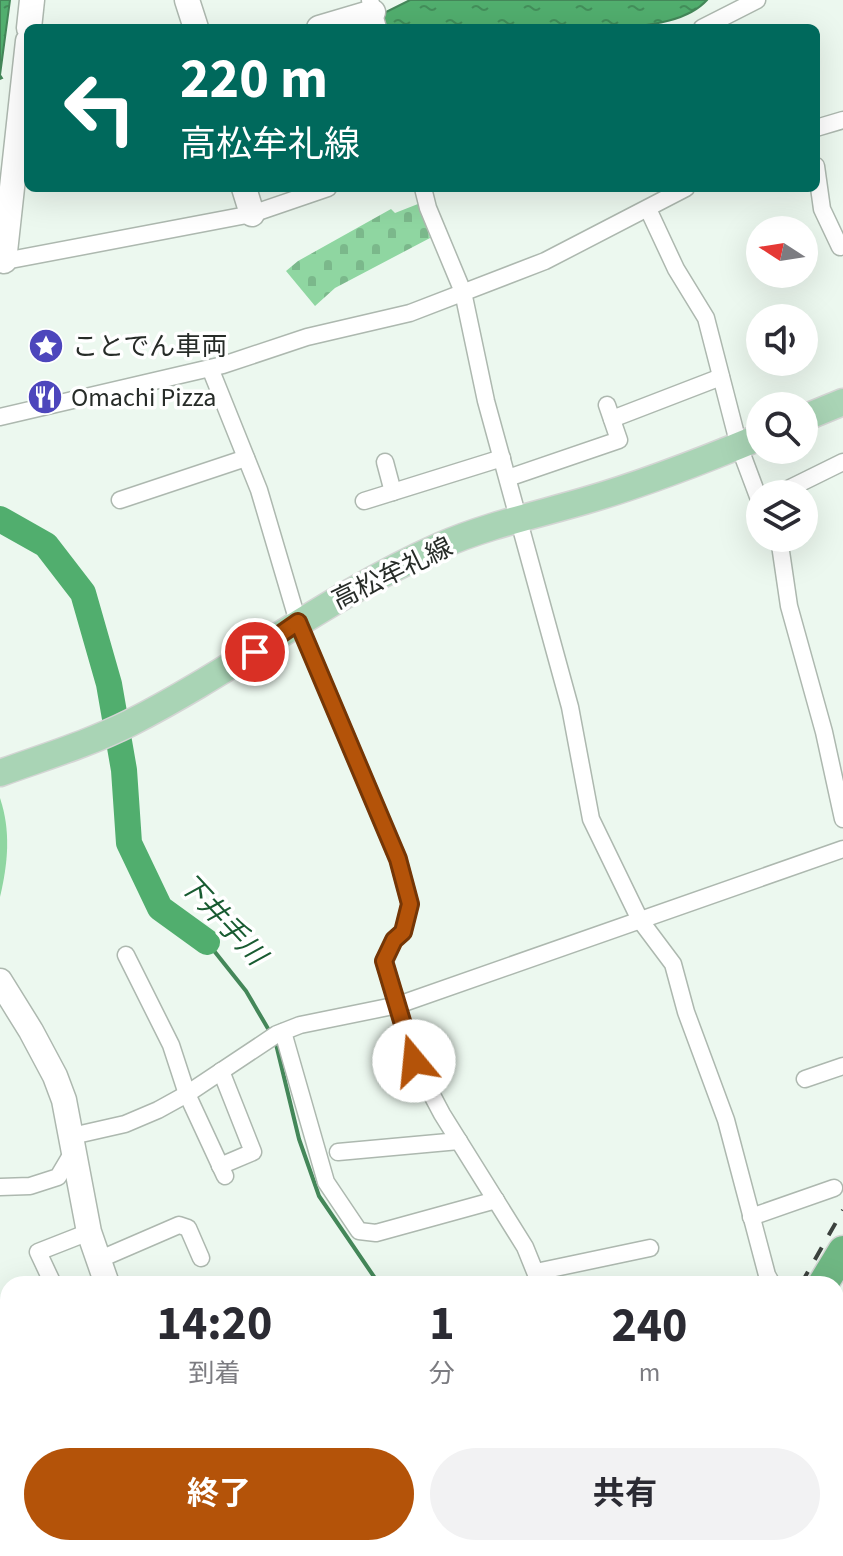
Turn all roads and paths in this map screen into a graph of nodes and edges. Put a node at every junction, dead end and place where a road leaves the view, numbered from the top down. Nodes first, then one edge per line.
1 (32, 0) edge
2 (187, 0) edge
3 (757, 0) edge
4 (374, 13) edge
5 (29, 24) edge
6 (195, 24) edge
7 (334, 24) edge
8 (710, 24) edge
9 (24, 62) edge
10 (13, 119) edge
11 (843, 120) edge
12 (820, 127) edge
13 (245, 192) edge
14 (316, 192) edge
15 (424, 192) edge
16 (679, 192) edge
17 (820, 192) edge
18 (648, 209) junction
19 (252, 214) junction
20 (840, 247) dead end
21 (2, 261) edge
22 (463, 292) junction
23 (210, 368) junction
24 (721, 377) junction
25 (843, 402) edge
26 (818, 412) edge
27 (0, 417) edge
28 (746, 432) edge
29 (746, 443) edge
30 (246, 458) junction
31 (502, 458) junction
32 (385, 462) dead end
33 (843, 462) edge
34 (508, 478) junction
35 (806, 480) edge
36 (393, 492) junction
37 (120, 500) dead end
38 (364, 501) dead end
39 (519, 520) junction
40 (781, 552) edge
41 (298, 622) junction
42 (0, 773) edge
43 (843, 819) edge
44 (843, 849) edge
45 (640, 920) junction
46 (126, 955) dead end
47 (0, 981) edge
48 (398, 1005) junction
49 (280, 1033) junction
50 (843, 1066) edge
51 (221, 1071) junction
52 (805, 1079) dead end
53 (187, 1094) junction
54 (459, 1141) junction
55 (73, 1143) junction
56 (338, 1152) dead end
57 (0, 1187) edge
58 (834, 1188) dead end
59 (496, 1200) junction
60 (751, 1217) junction
61 (89, 1232) junction
62 (650, 1248) dead end
63 (843, 1251) edge
64 (201, 1258) dead end
65 (98, 1260) junction
66 (49, 1276) edge
67 (104, 1276) edge
68 (537, 1276) edge
69 (545, 1276) edge
70 (768, 1276) edge
71 (828, 1276) edge

1 - 5 street
2 - 6 street
3 - 8 street
4 - 7 street
9 - 10 street
10 - 21 street
11 - 12 street
13 - 19 street
14 - 19 street
15 - 22 street
16 - 18 street
17 - 20 street
18 - 22 street
18 - 24 street
19 - 21 street
22 - 23 street
22 - 31 street
23 - 27 street
23 - 30 street
24 - 28 street
24 - 34 street
25 - 26 main road
29 - 39 main road, 高松牟礼線
30 - 37 street
30 - 41 street
31 - 34 street
31 - 36 street
32 - 36 street
33 - 35 street
34 - 39 street
36 - 38 street
39 - 41 main road, 高松牟礼線
39 - 45 street
40 - 43 street
41 - 42 main road, 高松牟礼線
41 - 48 street
44 - 45 street
45 - 48 street
45 - 60 street
46 - 53 street
47 - 55 street
48 - 49 street
48 - 54 street
49 - 51 street
49 - 59 street
50 - 52 street
51 - 53 street
51 - 53 street
53 - 55 street
54 - 56 street
54 - 59 street
55 - 57 street
55 - 61 street
58 - 60 street
59 - 68 street
60 - 70 street
61 - 65 street
61 - 66 street
62 - 69 street
63 - 71 highway
64 - 65 street
65 - 67 street

